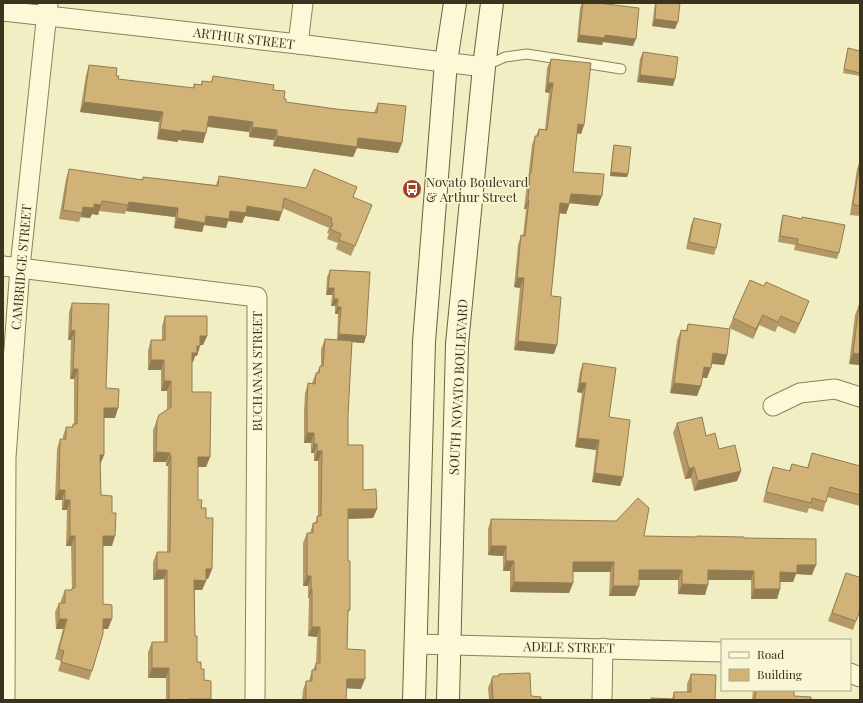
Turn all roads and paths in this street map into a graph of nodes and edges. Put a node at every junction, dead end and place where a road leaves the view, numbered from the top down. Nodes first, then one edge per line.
1 (303, 3) edge
2 (454, 3) edge
3 (492, 3) edge
4 (47, 9) edge
5 (3, 11) edge
6 (298, 44) junction
7 (446, 62) junction
8 (484, 67) junction
9 (621, 69) dead end
10 (11, 267) edge
11 (860, 397) edge
12 (773, 406) dead end
13 (416, 644) junction
14 (450, 645) junction
15 (603, 648) junction
16 (721, 652) edge
17 (5, 700) edge
18 (255, 700) edge
19 (414, 700) edge
20 (448, 700) edge
21 (602, 700) edge

1 - 6 street
2 - 7 main road
3 - 8 main road, SOUTH NOVATO BOULEVARD
4 - 5 street, ARTHUR STREET
4 - 6 street, ARTHUR STREET
4 - 10 street, CAMBRIDGE STREET
6 - 7 street, ARTHUR STREET
7 - 8 street, ARTHUR STREET
7 - 13 main road
8 - 9 lane
8 - 14 main road, SOUTH NOVATO BOULEVARD
10 - 17 street, CAMBRIDGE STREET
10 - 18 street, BUCHANAN STREET
11 - 12 street
13 - 14 street, ADELE STREET
13 - 19 main road
14 - 15 street, ADELE STREET
14 - 20 main road, SOUTH NOVATO BOULEVARD
15 - 16 street, ADELE STREET
15 - 21 street

